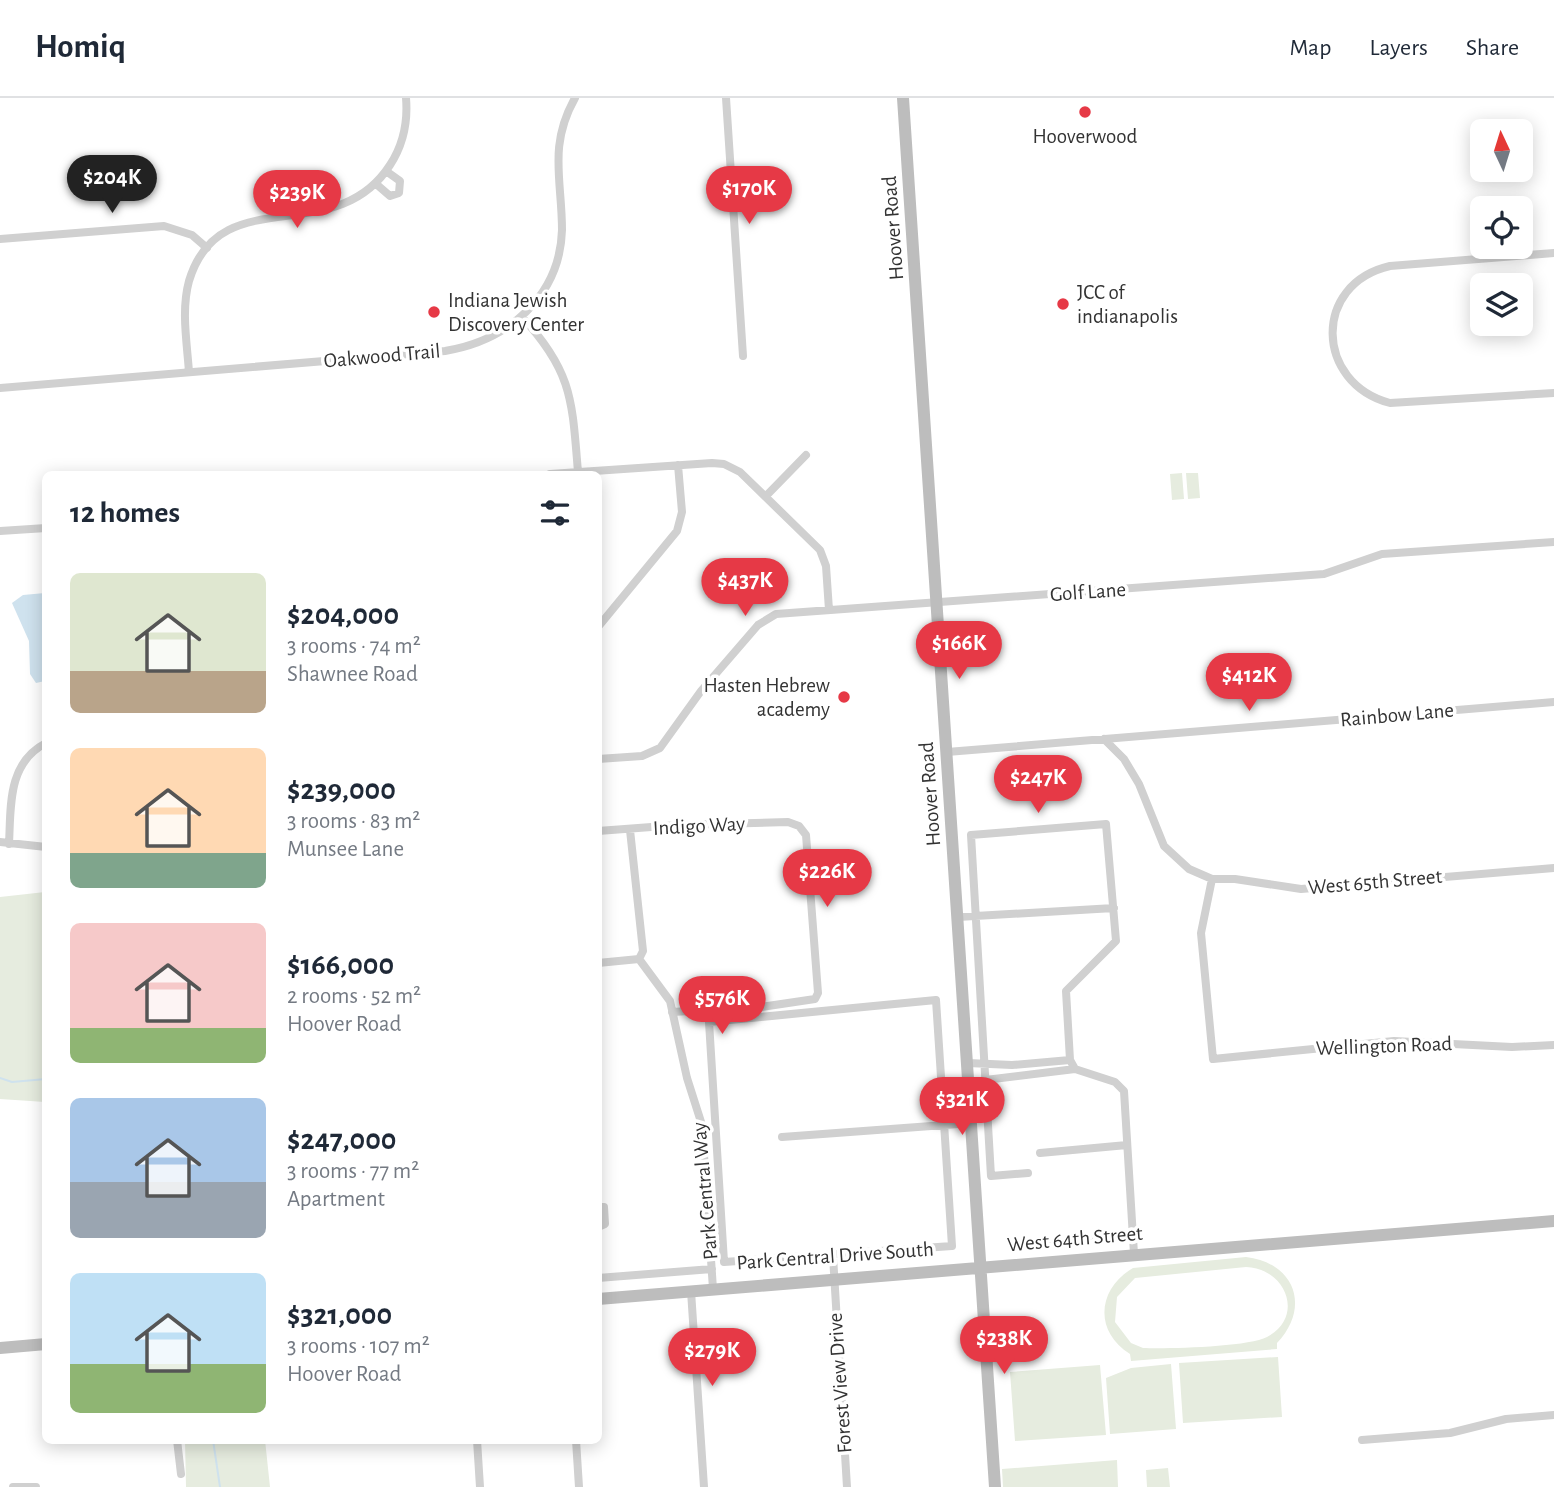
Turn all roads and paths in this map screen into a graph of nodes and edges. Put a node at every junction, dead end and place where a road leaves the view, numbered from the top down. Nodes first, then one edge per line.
1 (407, 98) edge
2 (575, 98) edge
3 (726, 98) edge
4 (903, 98) edge
5 (386, 171) junction
6 (375, 183) junction
7 (0, 239) edge
8 (207, 248) junction
9 (1554, 253) edge
10 (522, 317) junction
11 (743, 356) dead end
12 (189, 372) junction
13 (0, 388) edge
14 (1554, 393) edge
15 (806, 455) dead end
16 (678, 465) junction
17 (578, 471) edge
18 (592, 471) edge
19 (766, 496) junction
20 (42, 528) edge
21 (0, 531) edge
22 (1554, 542) edge
23 (937, 603) junction
24 (829, 610) junction
25 (602, 622) edge
26 (1554, 702) edge
27 (1104, 739) junction
28 (42, 746) edge
29 (947, 752) junction
30 (602, 759) edge
31 (630, 830) junction
32 (602, 831) edge
33 (5, 843) edge
34 (42, 847) edge
35 (1554, 868) edge
36 (1212, 879) junction
37 (1114, 908) junction
38 (974, 916) junction
39 (958, 917) junction
40 (639, 959) junction
41 (602, 963) edge
42 (672, 1012) junction
43 (1554, 1045) edge
44 (983, 1062) junction
45 (968, 1063) junction
46 (1072, 1065) junction
47 (984, 1080) junction
48 (969, 1082) junction
49 (972, 1122) junction
50 (946, 1125) junction
51 (782, 1137) dead end
52 (1127, 1145) junction
53 (1040, 1153) dead end
54 (1028, 1173) dead end
55 (602, 1208) edge
56 (1554, 1221) edge
57 (602, 1226) edge
58 (1133, 1235) junction
59 (1045, 1242) dead end
60 (1134, 1254) junction
61 (833, 1256) junction
62 (980, 1266) junction
63 (712, 1269) junction
64 (602, 1278) edge
65 (834, 1279) junction
66 (713, 1289) junction
67 (691, 1291) junction
68 (602, 1299) edge
69 (42, 1344) edge
70 (0, 1348) edge
71 (1554, 1415) edge
72 (1362, 1440) dead end
73 (177, 1444) edge
74 (477, 1444) edge
75 (576, 1444) edge
76 (181, 1474) dead end
77 (36, 1486) edge
78 (13, 1487) edge
79 (480, 1487) edge
80 (579, 1487) edge
81 (704, 1487) edge
82 (847, 1487) edge
83 (995, 1487) edge

1 - 5 street
2 - 10 street, Oakwood Trail
3 - 11 street
4 - 23 street, Hoover Road
5 - 6 street
5 - 6 street
6 - 8 street
7 - 8 street
8 - 12 street
9 - 14 street
10 - 12 street, Oakwood Trail
10 - 17 street
12 - 13 street, Oakwood Trail
15 - 19 street
16 - 18 street
16 - 19 street
16 - 25 street
19 - 24 street
20 - 21 street
22 - 23 street, Golf Lane
23 - 24 street, Golf Lane
23 - 29 street, Hoover Road
24 - 30 street, Golf Lane
26 - 27 street, Rainbow Lane
27 - 29 street, Rainbow Lane
27 - 36 street, West 65th Street
28 - 33 street
29 - 39 street, Hoover Road
31 - 32 street, Indigo Way
31 - 40 street
31 - 42 street, Indigo Way
33 - 34 street
35 - 36 street, West 65th Street
36 - 43 street, Wellington Road
37 - 38 street
37 - 38 street, Hoover Road
37 - 46 street
38 - 39 street
38 - 44 street, Hoover Road
39 - 45 street, Hoover Road
40 - 41 street
40 - 42 street, Park Central Way
42 - 63 street, Park Central Way
44 - 45 street
44 - 46 street
44 - 47 street, Hoover Road
45 - 48 street, Hoover Road
46 - 47 street
46 - 52 street
47 - 48 street
47 - 54 street, Hoover Road
48 - 49 street, Hoover Road
49 - 50 street
49 - 62 street, Hoover Road
50 - 51 street
50 - 61 street, Park Central Drive South
50 - 61 street, Park Central Drive South
52 - 53 street
52 - 58 street
55 - 57 street
56 - 60 street, West 64th Street
58 - 59 street, West 64th Street
58 - 60 street
60 - 62 street, West 64th Street
61 - 65 street, Forest View Drive
62 - 65 street, West 64th Street
62 - 83 street, Hoover Road
63 - 64 street, Park Central Drive South
63 - 66 street, Park Central Way
65 - 66 street, West 64th Street
65 - 82 street, Forest View Drive
66 - 67 street, West 64th Street
67 - 68 street, West 64th Street
67 - 81 street
69 - 70 street
71 - 72 street
73 - 76 street
74 - 79 street
75 - 80 street
77 - 78 street

